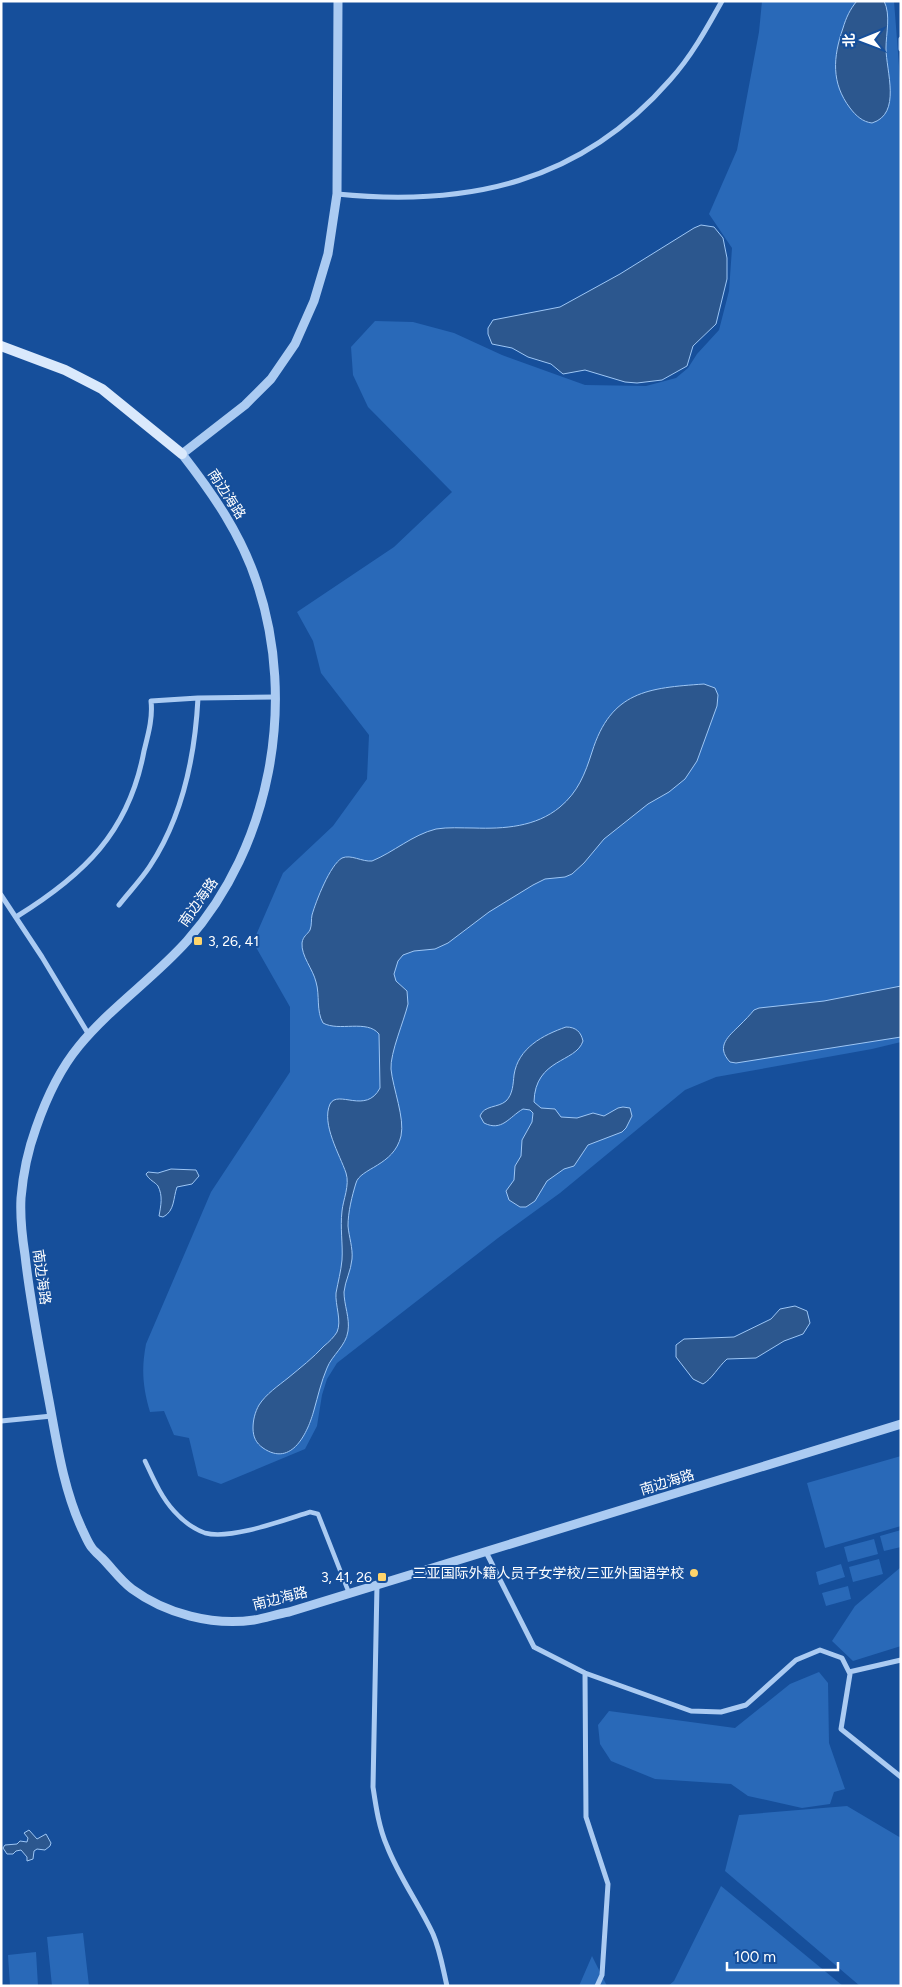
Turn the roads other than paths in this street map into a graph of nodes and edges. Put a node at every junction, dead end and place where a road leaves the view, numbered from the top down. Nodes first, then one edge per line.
1 (338, 1) edge
2 (722, 1) edge
3 (901, 39) edge
4 (901, 50) edge
5 (336, 194) junction
6 (1, 346) edge
7 (182, 454) junction
8 (276, 697) junction
9 (198, 698) junction
10 (1, 895) edge
11 (119, 905) dead end
12 (16, 917) junction
13 (90, 1035) junction
14 (52, 1416) junction
15 (1, 1421) edge
16 (901, 1424) edge
17 (145, 1461) dead end
18 (486, 1552) junction
19 (377, 1585) junction
20 (349, 1594) junction
21 (901, 1660) edge
22 (849, 1672) junction
23 (585, 1673) junction
24 (901, 1777) edge
25 (447, 1986) edge
26 (597, 1986) edge

1 - 5 street
2 - 5 street
3 - 4 street
5 - 7 street
6 - 7 main road, 南边海路
7 - 8 street, 南边海路
8 - 9 street
8 - 13 street, 南边海路
9 - 11 street
9 - 12 street
10 - 12 street
12 - 13 street
13 - 14 street, 南边海路
14 - 15 street
14 - 20 street, 南边海路
16 - 18 street, 南边海路
17 - 20 street
18 - 19 street, 南边海路
18 - 23 street
19 - 20 street, 南边海路
19 - 25 street
21 - 22 street
22 - 23 street
22 - 24 street
23 - 26 street

